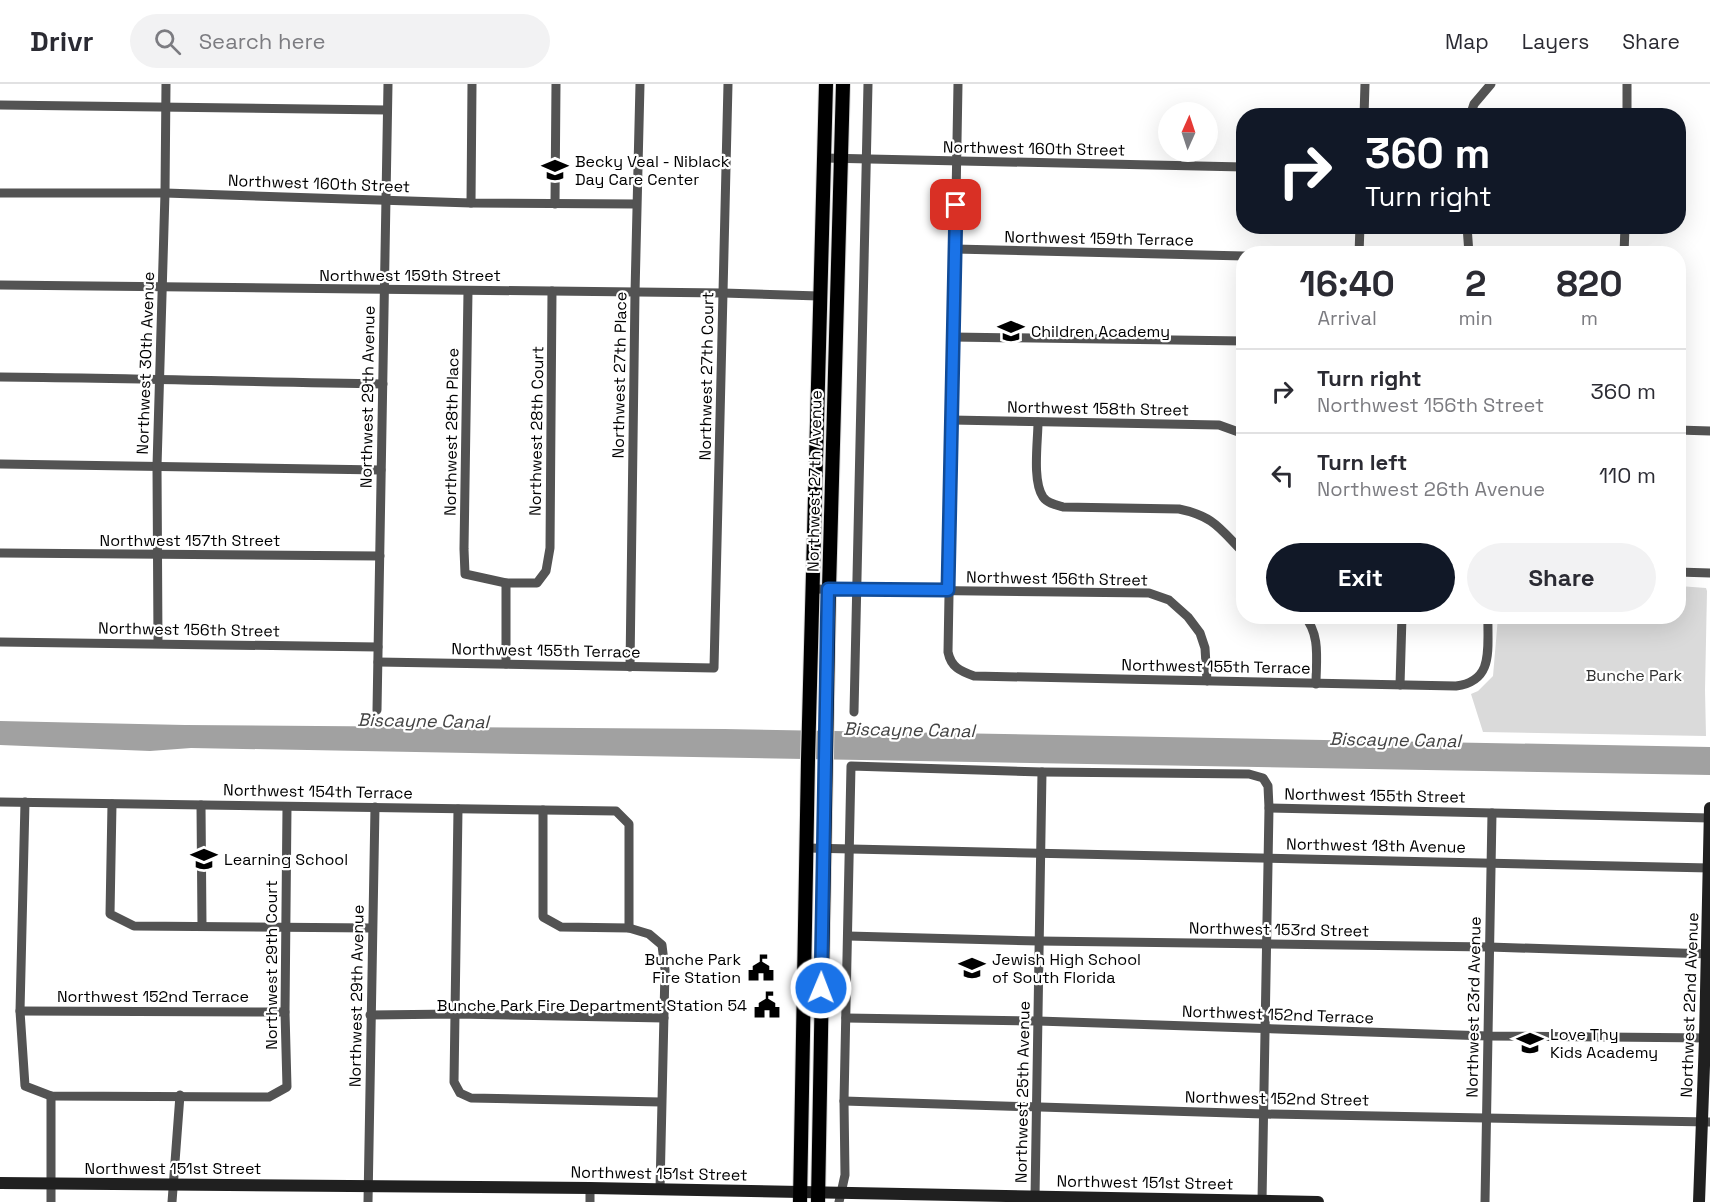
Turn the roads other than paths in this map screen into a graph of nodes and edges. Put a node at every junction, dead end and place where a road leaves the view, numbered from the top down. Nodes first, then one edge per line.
1 (166, 84) edge
2 (388, 84) edge
3 (472, 84) edge
4 (556, 84) edge
5 (640, 84) edge
6 (728, 84) edge
7 (826, 84) edge
8 (843, 84) edge
9 (868, 84) edge
10 (958, 84) edge
11 (1365, 84) edge
12 (1491, 84) edge
13 (1627, 84) edge
14 (0, 105) edge
15 (166, 107) junction
16 (1364, 108) edge
17 (1473, 108) edge
18 (1627, 108) edge
19 (387, 110) junction
20 (824, 158) junction
21 (841, 158) junction
22 (866, 159) junction
23 (956, 161) junction
24 (1236, 167) edge
25 (0, 193) edge
26 (165, 193) junction
27 (386, 200) junction
28 (471, 203) junction
29 (555, 204) junction
30 (636, 204) junction
31 (955, 249) junction
32 (1236, 256) edge
33 (0, 285) edge
34 (162, 288) junction
35 (384, 290) junction
36 (468, 291) junction
37 (552, 291) junction
38 (723, 292) junction
39 (635, 293) junction
40 (819, 296) junction
41 (952, 337) junction
42 (1236, 341) edge
43 (0, 377) edge
44 (159, 378) junction
45 (833, 381) junction
46 (383, 384) junction
47 (951, 420) junction
48 (1038, 422) junction
49 (1686, 430) edge
50 (1236, 431) edge
51 (1710, 431) edge
52 (0, 464) edge
53 (157, 466) junction
54 (381, 470) junction
55 (1236, 545) edge
56 (0, 553) edge
57 (158, 555) junction
58 (380, 556) junction
59 (1686, 572) edge
60 (1710, 573) edge
61 (506, 583) junction
62 (812, 589) junction
63 (828, 589) junction
64 (855, 590) junction
65 (948, 590) junction
66 (1310, 624) edge
67 (1402, 624) edge
68 (1488, 624) edge
69 (0, 642) edge
70 (158, 643) junction
71 (378, 646) junction
72 (378, 662) junction
73 (506, 664) junction
74 (630, 667) junction
75 (714, 668) joint
76 (1207, 681) junction
77 (1316, 684) junction
78 (1400, 685) junction
79 (377, 710) dead end
80 (854, 712) dead end
81 (1042, 772) junction
82 (0, 802) edge
83 (25, 802) junction
84 (112, 804) junction
85 (201, 805) junction
86 (287, 807) junction
87 (375, 807) junction
88 (458, 808) junction
89 (1269, 808) junction
90 (1710, 808) edge
91 (543, 810) junction
92 (1492, 813) junction
93 (1710, 818) edge
94 (807, 848) junction
95 (824, 849) junction
96 (850, 850) junction
97 (1041, 855) junction
98 (1267, 858) junction
99 (1491, 863) junction
100 (1710, 868) edge
101 (202, 926) junction
102 (629, 927) junction
103 (285, 928) junction
104 (372, 928) junction
105 (848, 936) junction
106 (1039, 941) junction
107 (1266, 944) junction
108 (1490, 947) junction
109 (1709, 954) edge
110 (805, 987) junction
111 (821, 988) junction
112 (20, 1011) junction
113 (285, 1012) junction
114 (456, 1014) junction
115 (370, 1016) junction
116 (664, 1018) junction
117 (846, 1018) junction
118 (1038, 1021) junction
119 (1265, 1028) junction
120 (1488, 1036) junction
121 (1708, 1038) edge
122 (180, 1095) junction
123 (51, 1096) junction
124 (844, 1101) junction
125 (662, 1102) junction
126 (1037, 1107) junction
127 (1264, 1114) junction
128 (1486, 1118) junction
129 (1706, 1122) edge
130 (0, 1183) edge
131 (51, 1184) junction
132 (175, 1184) junction
133 (369, 1185) junction
134 (590, 1188) junction
135 (660, 1189) junction
136 (801, 1197) edge
137 (818, 1197) edge
138 (840, 1197) edge
139 (1035, 1197) junction
140 (990, 1199) edge
141 (1263, 1201) edge
142 (51, 1202) edge
143 (172, 1202) edge
144 (368, 1202) edge
145 (590, 1202) edge
146 (1318, 1202) edge
147 (1485, 1202) edge
148 (1699, 1202) edge

1 - 15 street, Northwest 30th Avenue
2 - 19 street, Northwest 29th Avenue
3 - 28 street
4 - 29 street
5 - 30 street, Northwest 27th Place
6 - 38 street, Northwest 27th Court
7 - 20 main road, Northwest 27th Avenue
8 - 21 main road, Northwest 27th Avenue
9 - 22 street
10 - 23 street
11 - 16 street
12 - 17 street
13 - 18 street
14 - 15 street
15 - 19 street
15 - 26 street, Northwest 30th Avenue
19 - 27 street, Northwest 29th Avenue
20 - 21 street, Northwest 160th Street
20 - 40 main road, Northwest 27th Avenue
21 - 22 street, Northwest 160th Street
21 - 45 main road, Northwest 27th Avenue
22 - 23 street, Northwest 160th Street
22 - 64 street
23 - 24 street, Northwest 160th Street
23 - 31 street
25 - 26 street, Northwest 160th Street
26 - 27 street, Northwest 160th Street
26 - 34 street, Northwest 30th Avenue
27 - 28 street, Northwest 160th Street
27 - 35 street, Northwest 29th Avenue
28 - 29 street, Northwest 160th Street
29 - 30 street, Northwest 160th Street
30 - 39 street, Northwest 27th Place
31 - 32 street, Northwest 159th Terrace
31 - 41 street
33 - 34 street, Northwest 159th Street
34 - 35 street, Northwest 159th Street
34 - 44 street, Northwest 30th Avenue
35 - 36 street, Northwest 159th Street
35 - 46 street, Northwest 29th Avenue
36 - 37 street, Northwest 159th Street
36 - 61 street, Northwest 28th Place
37 - 39 street, Northwest 159th Street
37 - 61 street, Northwest 28th Court
38 - 39 street, Northwest 159th Street
38 - 40 street, Northwest 159th Street
38 - 75 street, Northwest 27th Court
39 - 74 street, Northwest 27th Place
40 - 45 main road
40 - 62 main road, Northwest 27th Avenue
41 - 42 street
41 - 47 street
43 - 44 street
44 - 46 street
44 - 53 street, Northwest 30th Avenue
45 - 63 main road, Northwest 27th Avenue
46 - 54 street, Northwest 29th Avenue
47 - 48 street, Northwest 158th Street
47 - 65 street
48 - 50 street, Northwest 158th Street
48 - 55 street
49 - 51 street
52 - 53 street
53 - 54 street
53 - 57 street, Northwest 30th Avenue
54 - 58 street, Northwest 29th Avenue
56 - 57 street, Northwest 157th Street
57 - 58 street, Northwest 157th Street
57 - 70 street, Northwest 30th Avenue
58 - 71 street, Northwest 29th Avenue
59 - 60 street
61 - 73 street
62 - 63 street, Northwest 156th Street
62 - 94 main road, Northwest 27th Avenue
63 - 64 street, Northwest 156th Street
63 - 95 main road, Northwest 27th Avenue
64 - 65 street, Northwest 156th Street
64 - 80 street
65 - 76 street, Northwest 156th Street
65 - 76 street, Northwest 155th Terrace
66 - 77 street
67 - 78 street
68 - 78 street, Northwest 155th Terrace
69 - 70 street, Northwest 156th Street
70 - 71 street, Northwest 156th Street
71 - 72 street, Northwest 29th Avenue
72 - 73 street, Northwest 155th Terrace
72 - 79 street, Northwest 29th Avenue
73 - 74 street, Northwest 155th Terrace
74 - 75 street, Northwest 155th Terrace
76 - 77 street, Northwest 155th Terrace
77 - 78 street, Northwest 155th Terrace
81 - 89 street, Northwest 155th Street
81 - 96 street, Northwest 155th Street
81 - 97 street, Northwest 25th Avenue
82 - 83 street, Northwest 154th Terrace
83 - 84 street, Northwest 154th Terrace
83 - 112 street
84 - 85 street, Northwest 154th Terrace
84 - 101 street
85 - 86 street, Northwest 154th Terrace
85 - 101 street
86 - 87 street, Northwest 154th Terrace
86 - 103 street, Northwest 29th Court
87 - 88 street, Northwest 154th Terrace
87 - 104 street, Northwest 29th Avenue
88 - 91 street, Northwest 154th Terrace
88 - 114 street
89 - 92 street, Northwest 155th Street
89 - 98 street
90 - 93 street, Northwest 22nd Avenue
91 - 102 street, Northwest 154th Terrace
91 - 102 street
92 - 93 street, Northwest 155th Street
92 - 99 street, Northwest 23rd Avenue
93 - 100 street, Northwest 22nd Avenue
94 - 95 street, Northwest 18th Avenue
94 - 110 main road, Northwest 27th Avenue
95 - 96 street, Northwest 18th Avenue
95 - 111 main road, Northwest 27th Avenue
96 - 97 street, Northwest 18th Avenue
96 - 105 street
97 - 98 street, Northwest 18th Avenue
97 - 106 street, Northwest 25th Avenue
98 - 99 street, Northwest 18th Avenue
98 - 107 street
99 - 100 street, Northwest 18th Avenue
99 - 108 street, Northwest 23rd Avenue
100 - 109 street, Northwest 22nd Avenue
101 - 103 street
102 - 116 street
103 - 104 street
103 - 113 street, Northwest 29th Court
104 - 115 street, Northwest 29th Avenue
105 - 106 street, Northwest 153rd Street
105 - 117 street
106 - 107 street, Northwest 153rd Street
106 - 118 street, Northwest 25th Avenue
107 - 108 street, Northwest 153rd Street
107 - 119 street
108 - 109 street, Northwest 153rd Street
108 - 120 street, Northwest 23rd Avenue
109 - 121 street, Northwest 22nd Avenue
110 - 111 main road
110 - 136 main road, Northwest 27th Avenue
111 - 137 main road, Northwest 27th Avenue
112 - 113 street, Northwest 152nd Terrace
112 - 123 street
113 - 122 street, Northwest 29th Court
114 - 115 street
114 - 116 street
114 - 125 street
115 - 133 street, Northwest 29th Avenue
116 - 125 street
117 - 118 street, Northwest 152nd Terrace
117 - 124 street
118 - 119 street, Northwest 152nd Terrace
118 - 126 street, Northwest 25th Avenue
119 - 120 street, Northwest 152nd Terrace
119 - 127 street
120 - 121 street, Northwest 152nd Terrace
120 - 128 street, Northwest 23rd Avenue
121 - 129 street, Northwest 22nd Avenue
122 - 123 street
122 - 132 street
123 - 131 street
124 - 126 street, Northwest 152nd Street
124 - 138 street
125 - 135 street
126 - 127 street, Northwest 152nd Street
126 - 139 street, Northwest 25th Avenue
127 - 128 street, Northwest 152nd Street
127 - 141 street
128 - 129 street, Northwest 152nd Street
128 - 147 street, Northwest 23rd Avenue
129 - 148 street, Northwest 22nd Avenue
130 - 131 street, Northwest 151st Street
131 - 132 street, Northwest 151st Street
131 - 142 street
132 - 133 street, Northwest 151st Street
132 - 143 street
133 - 134 street, Northwest 151st Street
133 - 144 street, Northwest 29th Avenue
134 - 135 street, Northwest 151st Street
134 - 145 street
135 - 136 street, Northwest 151st Street
136 - 137 street, Northwest 151st Street
137 - 138 street, Northwest 151st Street
138 - 140 street, Northwest 151st Street
139 - 140 street, Northwest 151st Street
139 - 141 street, Northwest 151st Street
141 - 146 street, Northwest 151st Street

